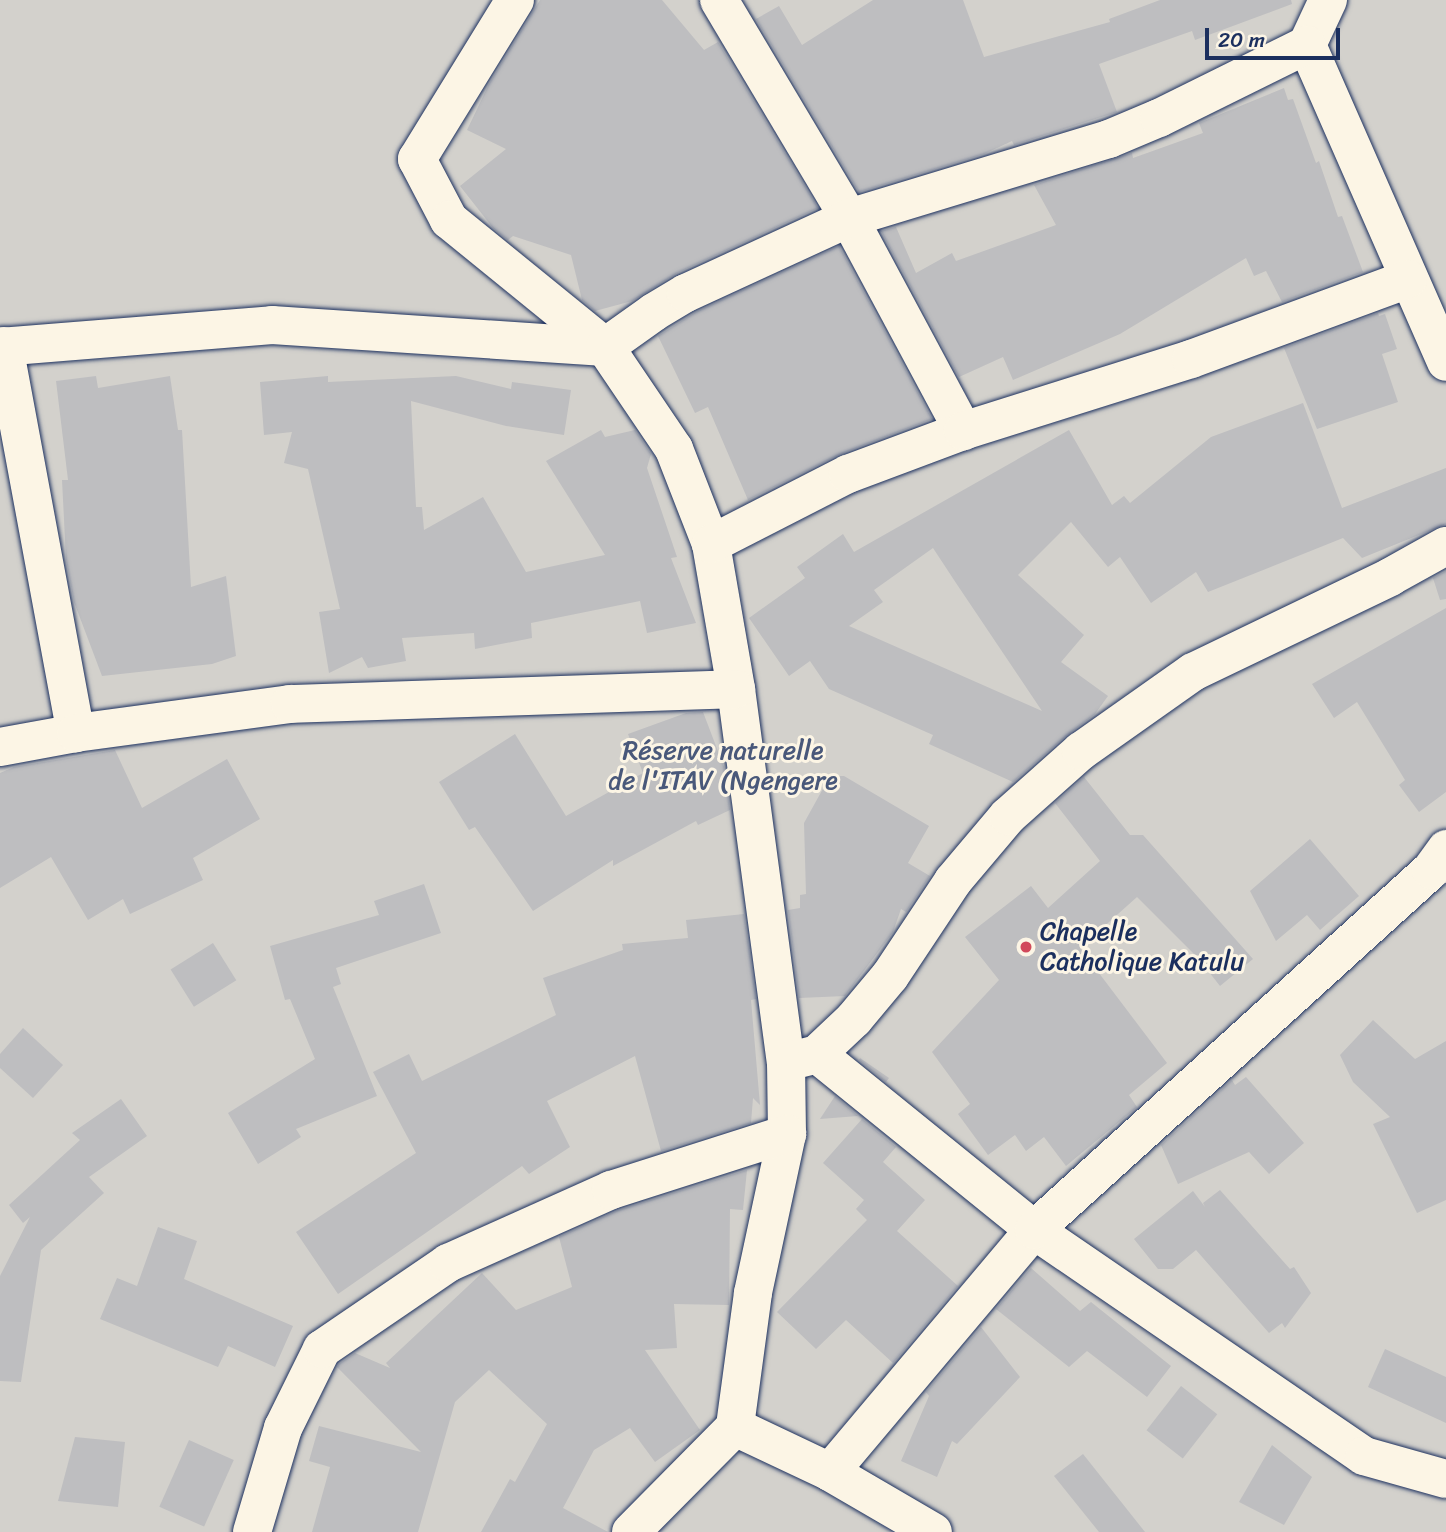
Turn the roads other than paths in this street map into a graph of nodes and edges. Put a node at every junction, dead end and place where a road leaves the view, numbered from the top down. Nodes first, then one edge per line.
1 (515, 0) edge
2 (719, 0) edge
3 (1322, 3) edge
4 (1307, 45) junction
5 (849, 218) junction
6 (1408, 279) junction
7 (2, 347) edge
8 (605, 347) junction
9 (1446, 362) edge
10 (963, 431) junction
11 (712, 544) junction
12 (1446, 546) edge
13 (736, 689) junction
14 (75, 733) junction
15 (0, 747) edge
16 (1446, 849) edge
17 (802, 1058) junction
18 (787, 1134) junction
19 (1034, 1230) junction
20 (735, 1427) junction
21 (830, 1472) junction
22 (1446, 1479) edge
23 (252, 1532) edge
24 (631, 1532) edge
25 (933, 1532) edge

1 - 8 street
2 - 5 street
3 - 4 street
4 - 5 street
4 - 6 street
5 - 8 street
5 - 10 street
6 - 9 street
6 - 10 street
7 - 8 street
7 - 14 street
8 - 11 street
10 - 11 street
11 - 13 street
12 - 17 street
13 - 14 street
13 - 17 street
14 - 15 street
16 - 19 street
17 - 18 street
17 - 19 street
18 - 20 street
18 - 23 street
19 - 21 street
19 - 22 street
20 - 21 street
20 - 24 street
21 - 25 street

